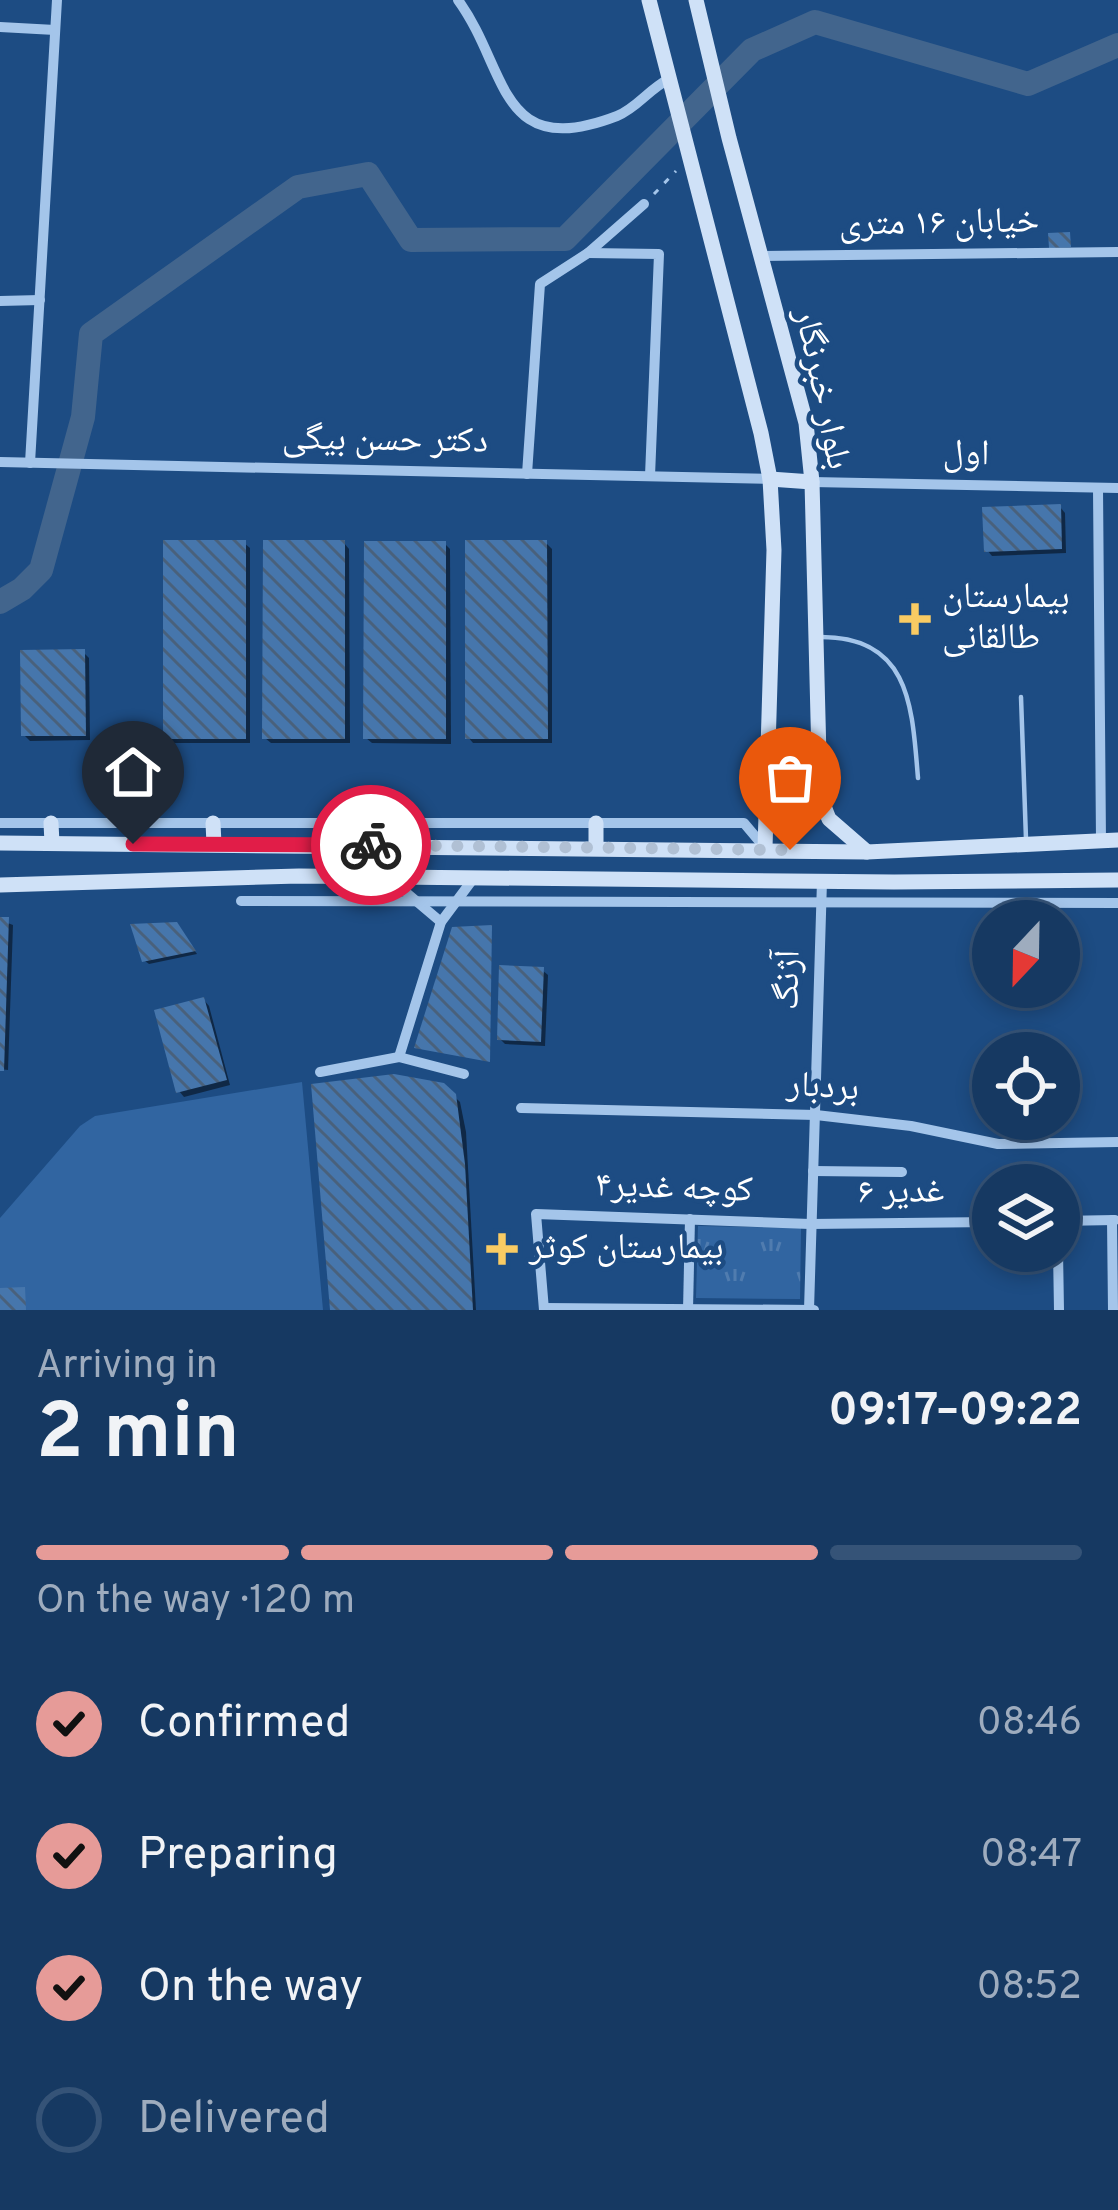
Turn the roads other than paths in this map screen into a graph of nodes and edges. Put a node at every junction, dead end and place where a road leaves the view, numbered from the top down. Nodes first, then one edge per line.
1 (57, 0) edge
2 (458, 0) edge
3 (649, 0) edge
4 (696, 0) edge
5 (0, 28) edge
6 (55, 30) junction
7 (669, 79) junction
8 (644, 204) road end
9 (1118, 252) edge
10 (588, 253) junction
11 (760, 256) junction
12 (40, 300) junction
13 (0, 301) edge
14 (0, 462) edge
15 (30, 463) junction
16 (527, 473) junction
17 (650, 476) junction
18 (770, 479) junction
19 (812, 482) junction
20 (1098, 488) junction
21 (1118, 488) edge
22 (817, 637) junction
23 (1021, 697) dead end
24 (918, 778) dead end
25 (769, 792) junction
26 (820, 796) junction
27 (0, 823) edge
28 (51, 823) junction
29 (213, 823) junction
30 (596, 823) junction
31 (1109, 841) edge
32 (0, 843) edge
33 (52, 843) junction
34 (214, 844) junction
35 (1026, 844) junction
36 (596, 847) junction
37 (765, 848) junction
38 (867, 852) junction
39 (389, 878) junction
40 (473, 879) junction
41 (822, 880) junction
42 (1118, 880) edge
43 (0, 885) edge
44 (241, 901) dead end
45 (419, 903) junction
46 (456, 903) junction
47 (1118, 903) edge
48 (821, 905) junction
49 (441, 922) junction
50 (399, 1057) junction
51 (320, 1072) dead end
52 (464, 1074) dead end
53 (521, 1108) dead end
54 (816, 1114) junction
55 (1118, 1142) edge
56 (813, 1171) junction
57 (902, 1172) dead end
58 (690, 1220) junction
59 (1115, 1220) edge
60 (1080, 1221) edge
61 (972, 1222) edge
62 (810, 1224) junction
63 (1058, 1272) edge
64 (544, 1309) edge
65 (688, 1309) edge
66 (812, 1310) edge
67 (1059, 1310) edge
68 (1113, 1310) edge

1 - 6 street
2 - 7 street
3 - 7 main road, بلوار خبرنگار
4 - 11 main road, بلوار خبرنگار
5 - 6 street
6 - 12 street
7 - 18 main road, بلوار خبرنگار
8 - 10 street
9 - 11 street, خیابان ۱۶ متری
10 - 16 street
10 - 17 street
11 - 19 main road, بلوار خبرنگار
12 - 13 street
12 - 15 street
14 - 15 street, دکتر حسن بیگی
15 - 16 street, دکتر حسن بیگی
16 - 17 street, دکتر حسن بیگی
17 - 18 street, دکتر حسن بیگی
18 - 19 main road
18 - 25 main road, بلوار خبرنگار
19 - 20 street, اول
19 - 22 main road, بلوار خبرنگار
20 - 21 street, اول
20 - 31 street
22 - 24 lane
22 - 26 main road, بلوار خبرنگار
23 - 35 lane
25 - 26 main road
25 - 37 main road, بلوار خبرنگار
26 - 38 main road
27 - 28 street
28 - 29 street
28 - 33 main road
29 - 30 street
29 - 34 main road
30 - 36 main road
30 - 37 street
31 - 35 main road
32 - 33 main road
33 - 34 main road
34 - 36 main road
35 - 38 main road
36 - 37 main road
37 - 38 main road
39 - 40 main road
39 - 43 main road
39 - 45 street
40 - 41 main road
40 - 46 street
41 - 42 main road
41 - 48 street, آژنگ
44 - 45 street
45 - 46 street
45 - 49 street
46 - 48 street
46 - 49 street
47 - 48 street
48 - 54 street, آژنگ
49 - 50 street
50 - 51 street
50 - 52 street
53 - 54 street, بردبار
54 - 55 street, بردبار
54 - 56 street, آژنگ
56 - 57 street
56 - 62 street, آژنگ
58 - 62 street, کوچه غدیر۴
58 - 64 street, کوچه غدیر۴
58 - 65 street
59 - 60 street
59 - 68 street
61 - 62 street, غدیر ۶
62 - 66 street, آژنگ
63 - 67 street
64 - 65 street
65 - 66 street

